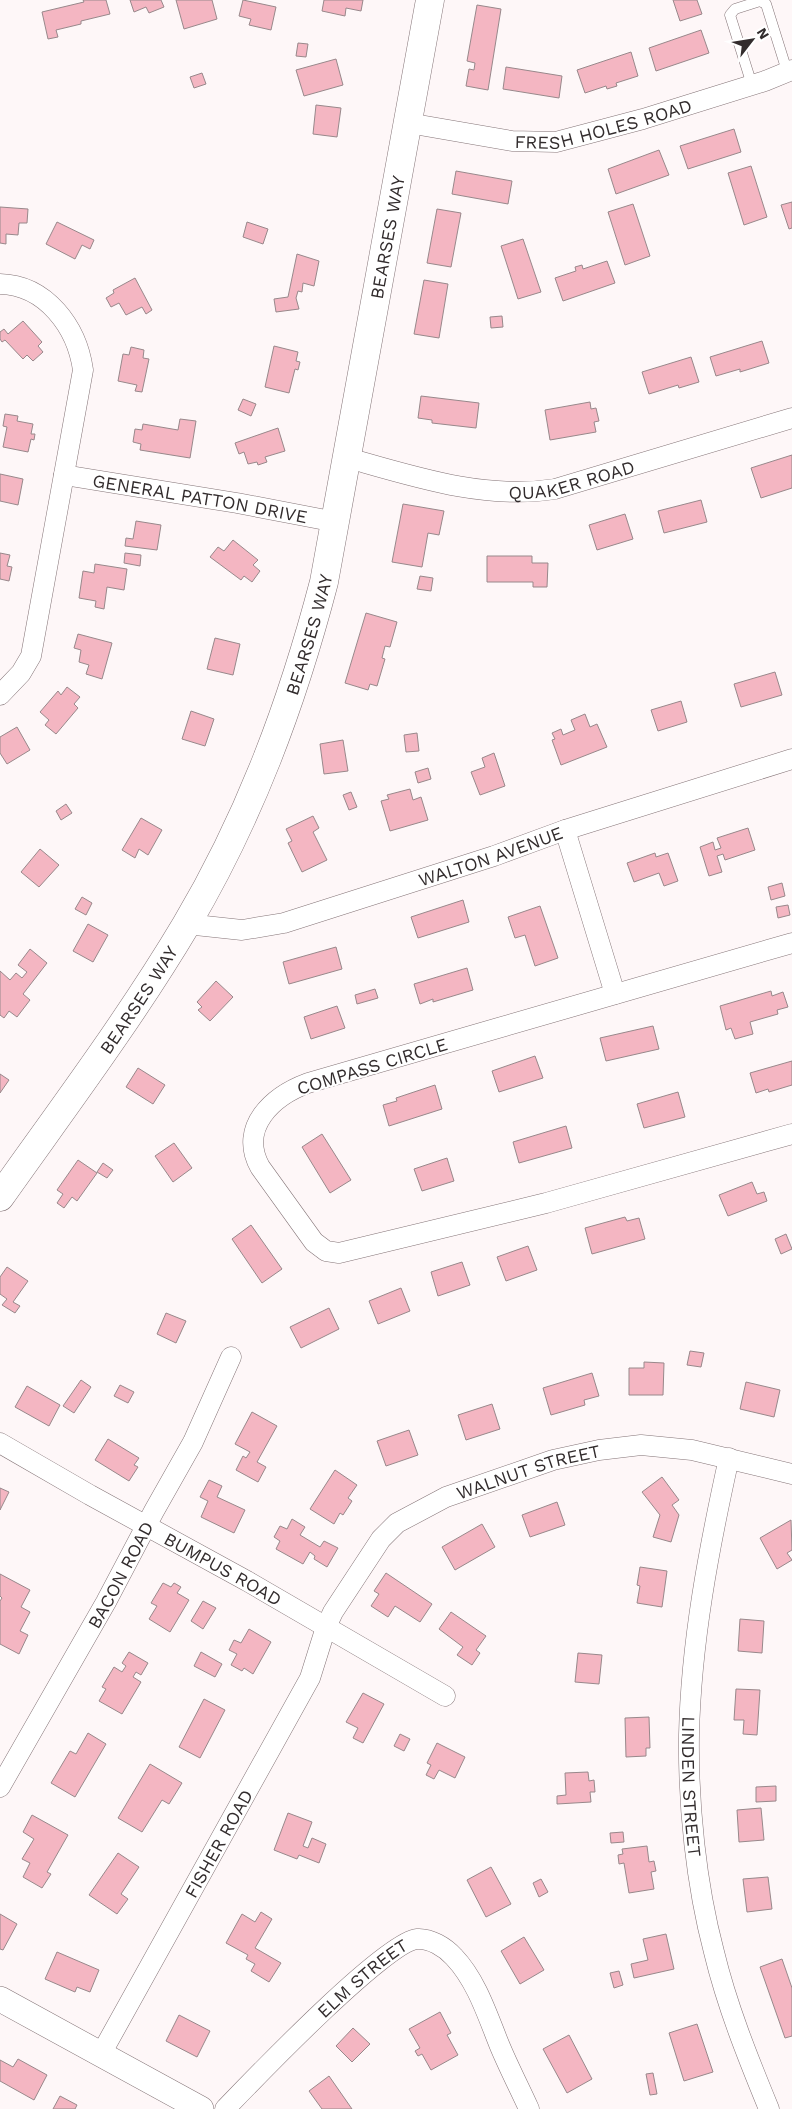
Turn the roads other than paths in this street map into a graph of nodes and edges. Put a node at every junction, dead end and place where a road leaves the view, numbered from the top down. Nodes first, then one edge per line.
1 (430, 0) edge
2 (789, 70) edge
3 (752, 85) junction
4 (408, 123) junction
5 (0, 284) edge
6 (792, 418) edge
7 (348, 458) junction
8 (64, 475) junction
9 (336, 522) junction
10 (0, 695) edge
11 (792, 759) edge
12 (565, 830) junction
13 (186, 924) junction
14 (792, 943) edge
15 (615, 994) junction
16 (792, 1134) edge
17 (0, 1197) edge
18 (231, 1357) dead end
19 (0, 1443) edge
20 (729, 1458) junction
21 (792, 1474) edge
22 (146, 1526) junction
23 (326, 1627) junction
24 (445, 1696) dead end
25 (0, 1787) edge
26 (0, 1999) edge
27 (101, 2054) junction
28 (201, 2109) edge
29 (225, 2109) edge
30 (529, 2109) edge
31 (769, 2109) edge

1 - 4 main road, BEARSES WAY
2 - 3 street, FRESH HOLES ROAD
2 - 3 lane
3 - 4 street, FRESH HOLES ROAD
4 - 7 main road, BEARSES WAY
5 - 8 street
6 - 7 street, QUAKER ROAD
7 - 9 main road, BEARSES WAY
8 - 9 street, GENERAL PATTON DRIVE
8 - 10 street
9 - 13 main road, BEARSES WAY
11 - 12 street, WALTON AVENUE
12 - 13 street, WALTON AVENUE
12 - 15 street
13 - 17 main road, BEARSES WAY
14 - 15 street, COMPASS CIRCLE
15 - 16 street, COMPASS CIRCLE
18 - 22 street, BACON ROAD
19 - 22 street, BUMPUS ROAD
20 - 21 street, WALNUT STREET
20 - 23 street, WALNUT STREET
20 - 31 street, LINDEN STREET
22 - 23 street, BUMPUS ROAD
22 - 25 street, BACON ROAD
23 - 24 street, BUMPUS ROAD
23 - 27 street, FISHER ROAD
26 - 27 street
27 - 28 street
29 - 30 street, ELM STREET

